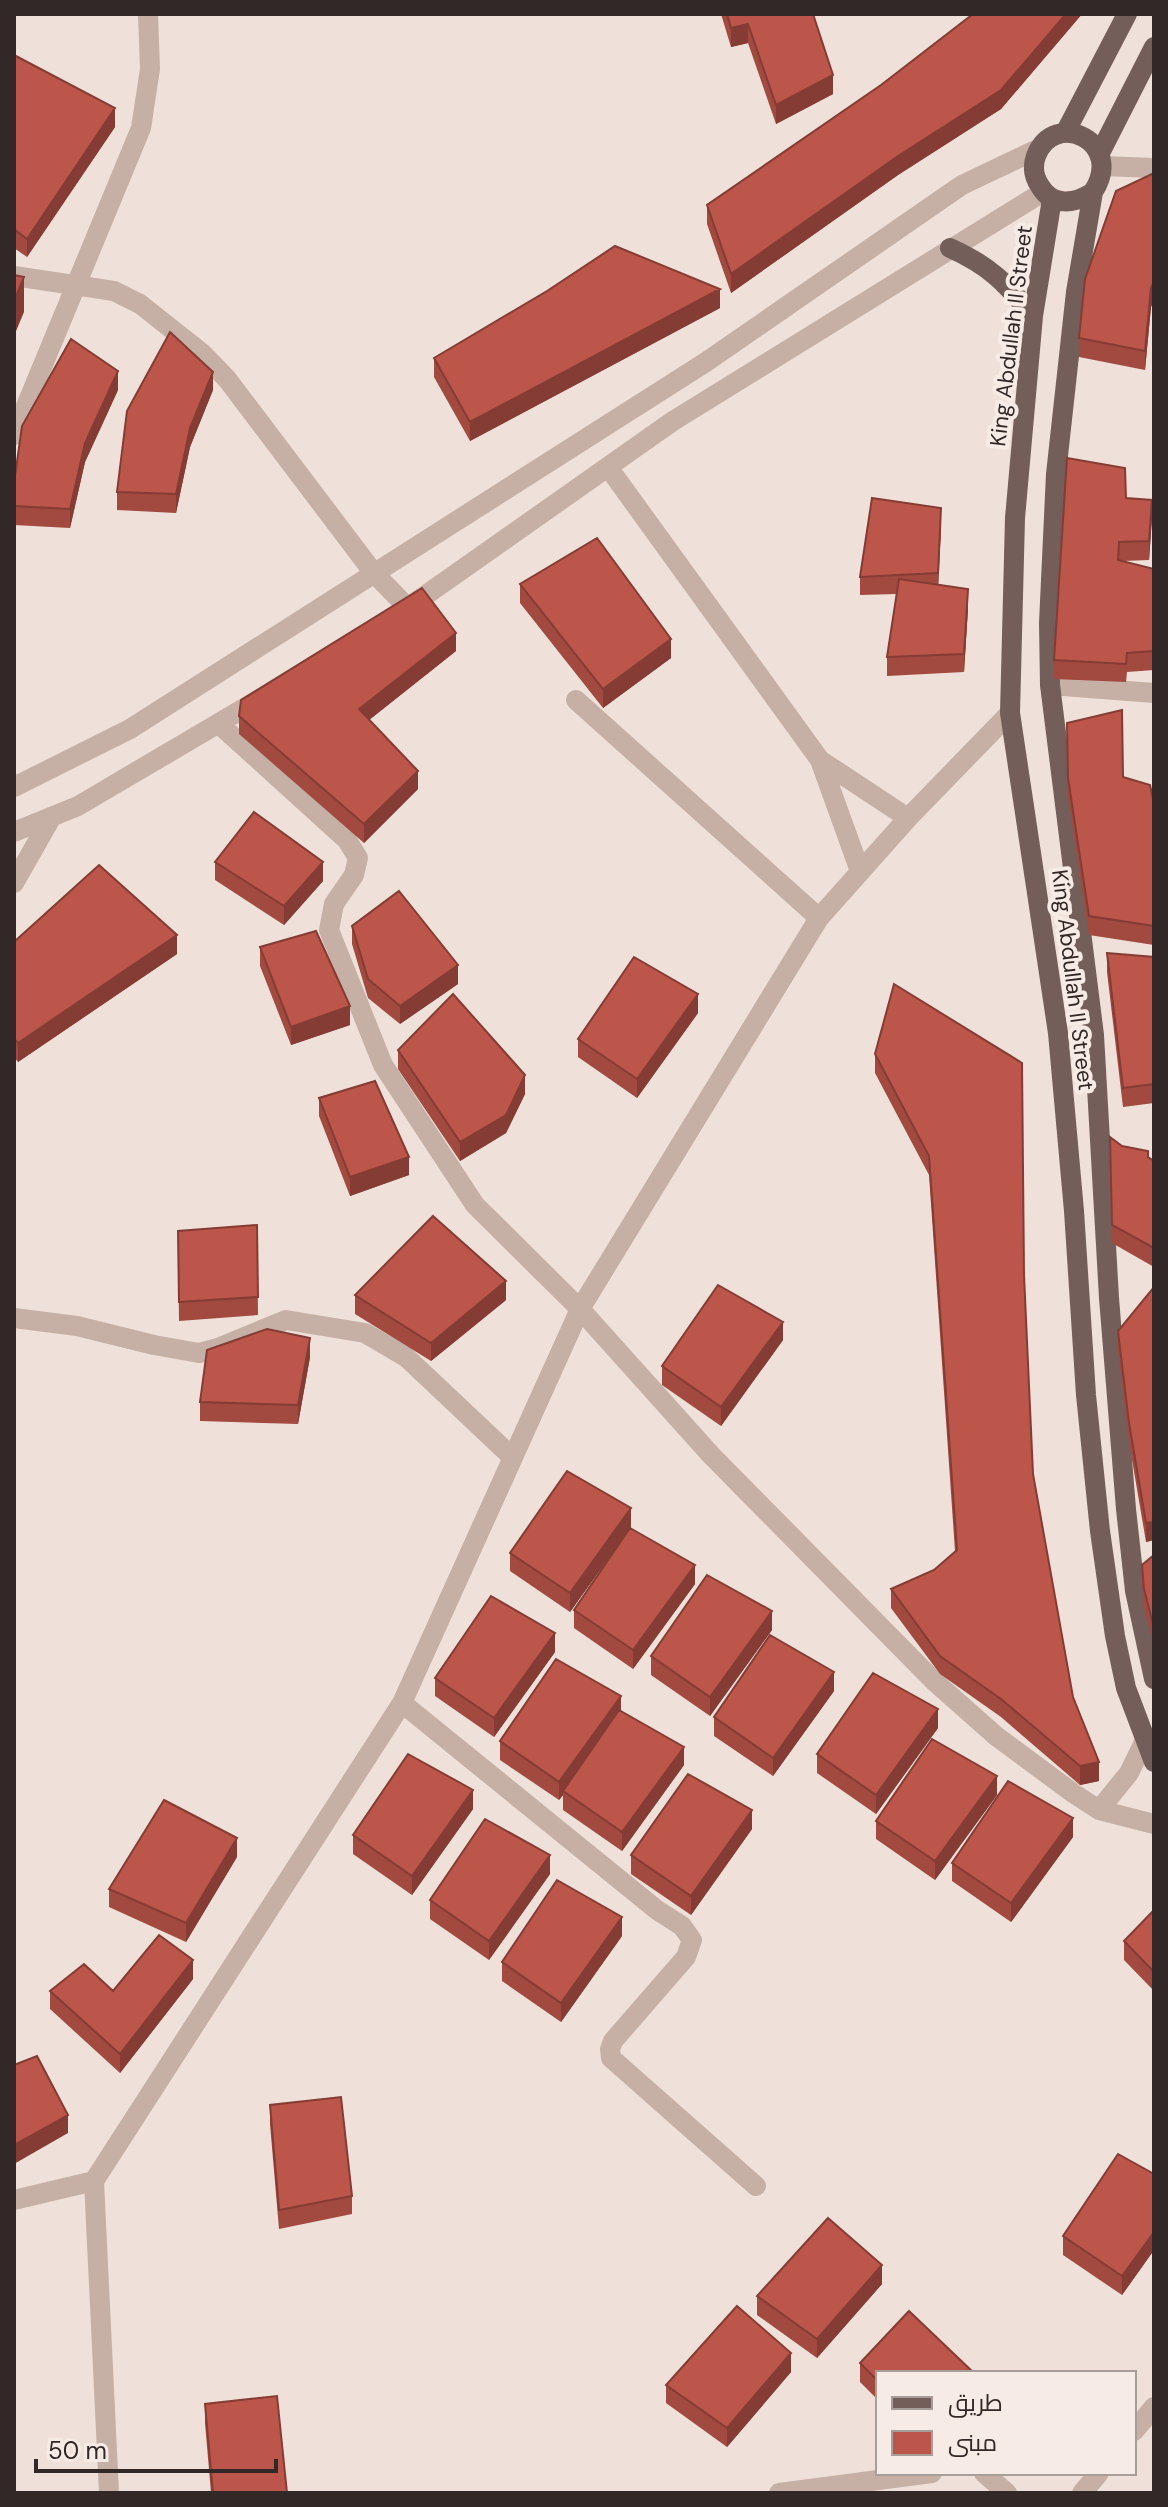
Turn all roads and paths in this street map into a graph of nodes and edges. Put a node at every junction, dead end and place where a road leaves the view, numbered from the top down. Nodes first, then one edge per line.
1 (148, 14) edge
2 (1127, 14) edge
3 (1154, 47) edge
4 (1065, 133) junction
5 (1040, 148) junction
6 (1101, 160) junction
7 (1154, 168) edge
8 (1093, 192) junction
9 (1048, 195) junction
10 (950, 248) junction
11 (14, 276) edge
12 (76, 286) junction
13 (1033, 316) junction
14 (14, 435) edge
15 (608, 467) junction
16 (373, 572) junction
17 (286, 683) edge
18 (1050, 685) junction
19 (1154, 693) edge
20 (576, 700) dead end
21 (1010, 713) junction
22 (219, 724) junction
23 (820, 760) junction
24 (14, 787) edge
25 (51, 818) junction
26 (908, 818) junction
27 (14, 832) edge
28 (860, 871) junction
29 (14, 883) edge
30 (819, 918) junction
31 (580, 1309) junction
32 (14, 1318) edge
33 (511, 1456) junction
34 (1154, 1679) edge
35 (402, 1703) junction
36 (1144, 1742) junction
37 (1154, 1762) edge
38 (1099, 1810) junction
39 (1154, 1824) edge
40 (94, 2181) junction
41 (756, 2186) dead end
42 (14, 2200) edge
43 (1154, 2407) edge
44 (1136, 2429) edge
45 (917, 2475) edge
46 (986, 2475) edge
47 (1097, 2475) edge
48 (109, 2493) edge
49 (779, 2493) edge
50 (1007, 2493) edge
51 (1082, 2493) edge

1 - 12 street
2 - 4 main road
3 - 6 main road
4 - 5 main road
4 - 6 main road
5 - 9 main road
5 - 16 street
6 - 7 street
6 - 8 main road
8 - 9 main road
8 - 18 main road, King Abdullah II Street
9 - 10 street
9 - 13 main road, King Abdullah II Street
10 - 13 main road
10 - 15 street
11 - 12 street
12 - 14 street
12 - 16 street
13 - 21 main road, King Abdullah II Street
15 - 16 street
15 - 23 street
16 - 24 street
17 - 22 street
18 - 19 street
18 - 34 main road, King Abdullah II Street
20 - 30 street
21 - 26 street
21 - 36 main road, King Abdullah II Street
22 - 25 street
22 - 31 street
23 - 26 street
23 - 28 street
25 - 27 street
25 - 29 street
26 - 28 street
28 - 30 street
30 - 31 street
31 - 33 street
31 - 38 street
32 - 33 street
33 - 35 street
35 - 40 street
35 - 41 street
36 - 37 main road, King Abdullah II Street
36 - 38 street
38 - 39 street
40 - 42 street
40 - 48 street
43 - 44 street
45 - 49 street
46 - 50 street
47 - 51 street

